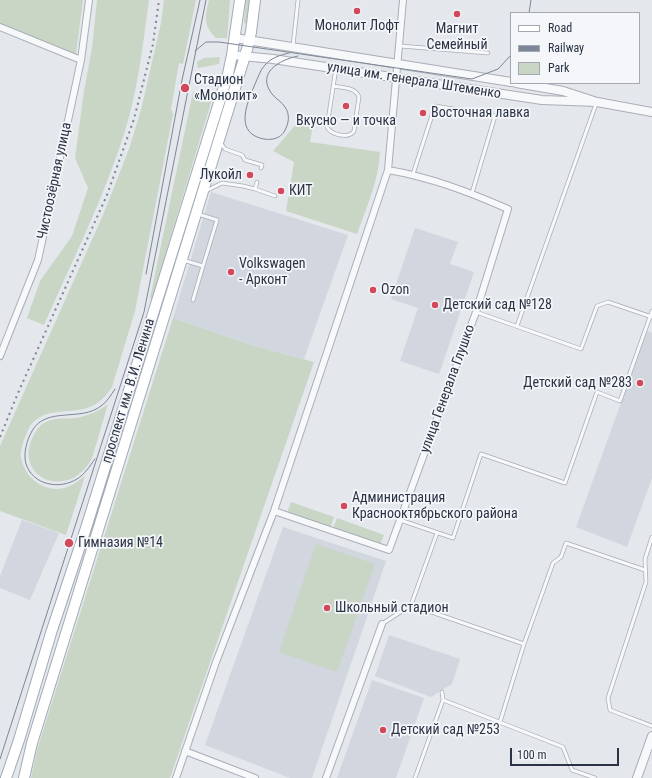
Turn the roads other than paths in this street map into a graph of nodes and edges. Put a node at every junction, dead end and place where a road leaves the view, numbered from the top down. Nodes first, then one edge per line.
1 (89, 0) edge
2 (240, 0) edge
3 (255, 0) edge
4 (298, 0) edge
5 (403, 0) edge
6 (0, 27) edge
7 (235, 38) junction
8 (250, 40) junction
9 (400, 46) junction
10 (293, 48) junction
11 (488, 53) dead end
12 (232, 55) junction
13 (245, 56) junction
14 (81, 60) junction
15 (398, 65) junction
16 (336, 68) junction
17 (397, 77) junction
18 (510, 82) edge
19 (522, 84) edge
20 (333, 86) junction
21 (597, 102) junction
22 (652, 112) edge
23 (219, 140) junction
24 (261, 168) dead end
25 (388, 170) junction
26 (413, 174) junction
27 (257, 182) dead end
28 (255, 189) junction
29 (202, 193) junction
30 (472, 194) junction
31 (275, 196) dead end
32 (196, 214) junction
33 (181, 260) junction
34 (204, 266) junction
35 (193, 300) dead end
36 (652, 311) edge
37 (476, 312) junction
38 (651, 317) edge
39 (517, 326) junction
40 (0, 356) edge
41 (274, 511) junction
42 (400, 520) junction
43 (437, 533) junction
44 (652, 537) edge
45 (645, 570) junction
46 (411, 605) junction
47 (382, 624) joint
48 (524, 644) junction
49 (442, 692) dead end
50 (443, 700) junction
51 (500, 722) junction
52 (652, 726) edge
53 (652, 736) edge
54 (185, 751) junction
55 (6, 778) edge
56 (24, 778) edge
57 (176, 778) edge
58 (255, 778) edge
59 (326, 778) edge
60 (415, 778) edge
61 (594, 778) edge
62 (638, 778) edge

1 - 14 street, Чистоозёрная улица
2 - 7 main road, проспект им. В.И. Ленина
3 - 8 main road, проспект им. В.И. Ленина
4 - 10 lane
5 - 9 street
6 - 14 street
7 - 8 street, улица им. генерала Штеменко
7 - 12 main road, проспект им. В.И. Ленина
8 - 10 street, улица им. генерала Штеменко
8 - 13 main road, проспект им. В.И. Ленина
9 - 11 lane
9 - 15 street
10 - 15 street, улица им. генерала Штеменко
12 - 13 street, улица им. генерала Штеменко
12 - 55 main road, проспект им. В.И. Ленина
13 - 16 street, улица им. генерала Штеменко
13 - 23 main road, проспект им. В.И. Ленина
14 - 40 street, Чистоозёрная улица
15 - 17 street
15 - 18 street, улица им. генерала Штеменко
16 - 17 street, улица им. генерала Штеменко
16 - 20 lane
17 - 21 street, улица им. генерала Штеменко
17 - 25 street
19 - 21 street, улица им. генерала Штеменко
20 - 20 lane
21 - 22 street, улица им. генерала Штеменко
21 - 39 lane
23 - 24 lane
23 - 29 main road, проспект им. В.И. Ленина
25 - 26 street, улица Генерала Глушко
25 - 41 street
26 - 30 street, улица Генерала Глушко
26 - 30 lane
27 - 28 lane
28 - 29 lane
28 - 31 lane
29 - 32 main road, проспект им. В.И. Ленина
30 - 37 street, улица Генерала Глушко
32 - 33 main road, проспект им. В.И. Ленина
32 - 34 lane
33 - 34 lane
33 - 56 main road, проспект им. В.И. Ленина
34 - 35 lane
36 - 38 lane
37 - 39 lane
37 - 42 street, улица Генерала Глушко
38 - 39 lane
38 - 43 lane
41 - 42 street, улица Генерала Глушко
41 - 54 street
42 - 43 lane
43 - 46 lane
44 - 45 lane
45 - 48 lane
45 - 52 lane
46 - 47 lane
46 - 48 lane
47 - 59 street
48 - 51 lane
49 - 50 lane
50 - 51 lane
50 - 60 lane
51 - 61 lane
53 - 62 street
54 - 57 street
54 - 58 street

